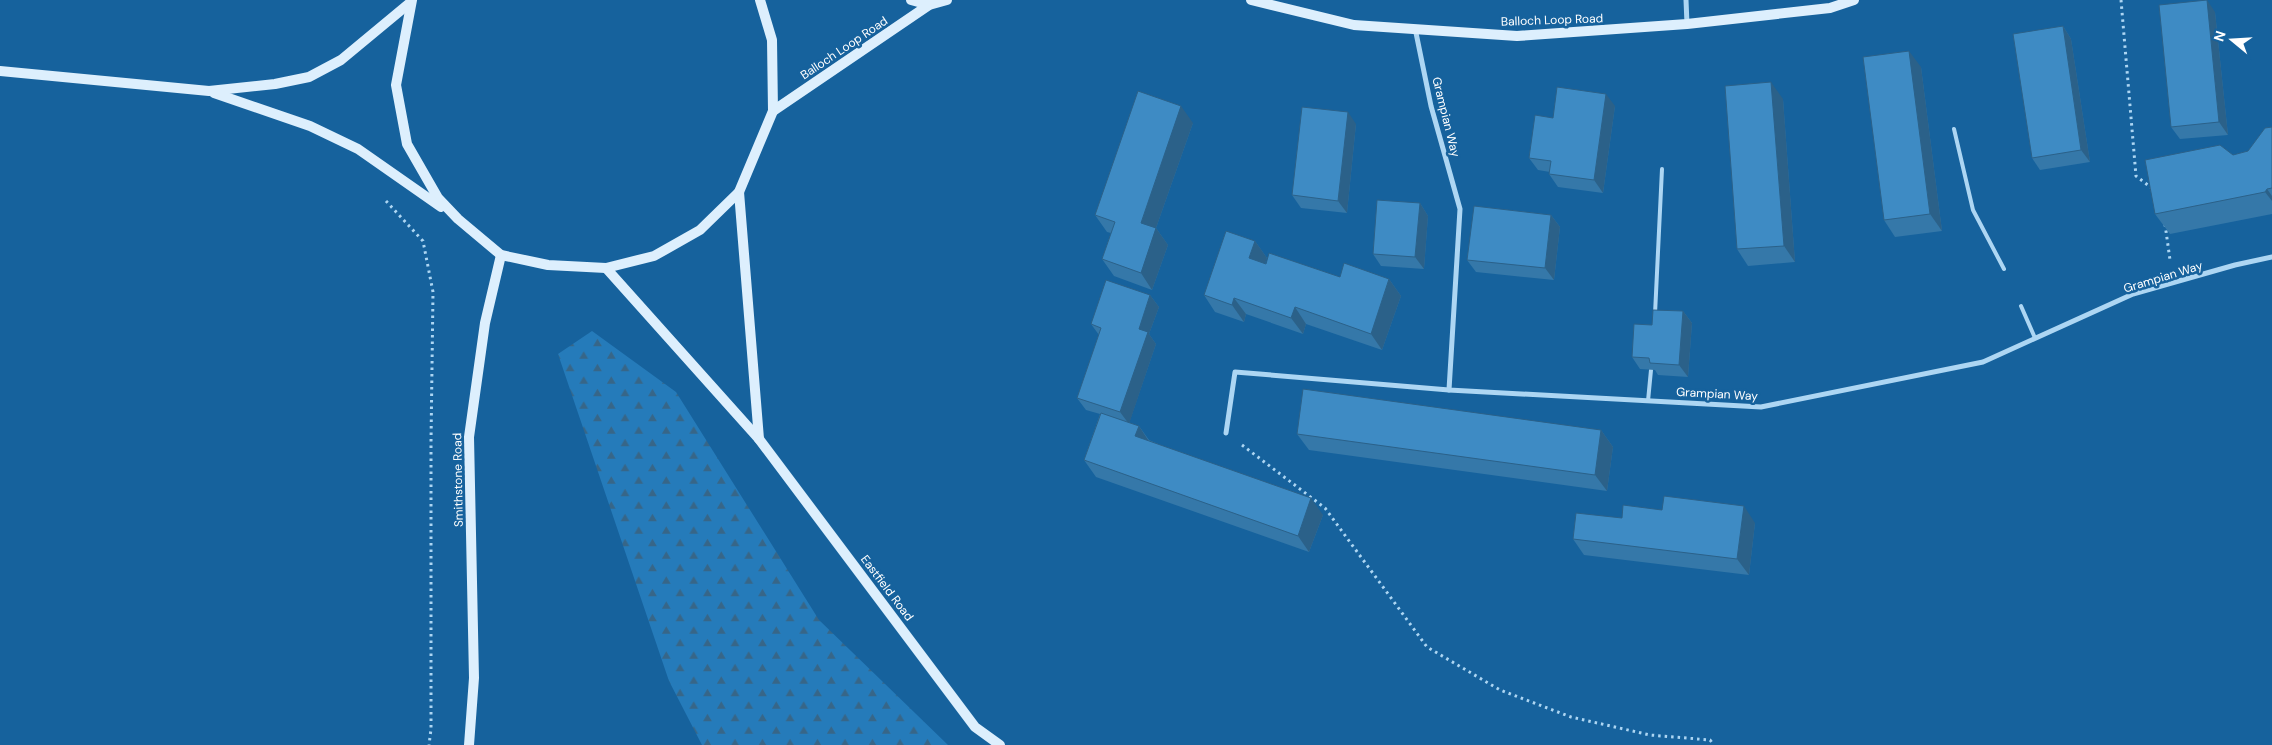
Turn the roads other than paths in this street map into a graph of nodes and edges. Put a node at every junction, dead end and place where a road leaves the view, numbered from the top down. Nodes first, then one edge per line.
1 (760, 0) edge
2 (911, 0) edge
3 (946, 0) edge
4 (1251, 0) edge
5 (1686, 0) edge
6 (1854, 0) edge
7 (411, 1) edge
8 (929, 5) junction
9 (1687, 24) junction
10 (1415, 28) junction
11 (0, 71) edge
12 (209, 91) junction
13 (773, 111) junction
14 (1954, 129) dead end
15 (1662, 169) dead end
16 (739, 192) junction
17 (458, 219) junction
18 (501, 255) junction
19 (2272, 257) edge
20 (606, 268) junction
21 (2004, 269) dead end
22 (2021, 306) dead end
23 (1655, 317) edge
24 (2035, 338) junction
25 (1651, 370) edge
26 (1448, 390) junction
27 (1648, 401) junction
28 (1226, 433) road end
29 (759, 439) junction
30 (474, 678) junction
31 (463, 745) edge
32 (469, 745) edge
33 (1000, 745) edge

1 - 13 main road
2 - 8 main road
3 - 8 main road, Balloch Loop Road
4 - 10 main road, Balloch Loop Road
5 - 9 street
6 - 9 main road, Balloch Loop Road
7 - 12 main road
7 - 17 main road
8 - 13 main road, Balloch Loop Road
9 - 10 main road, Balloch Loop Road
10 - 26 street, Grampian Way
11 - 12 main road
12 - 17 main road
13 - 16 main road
14 - 21 lane
15 - 23 lane
16 - 20 main road
16 - 29 main road
17 - 18 main road
18 - 20 main road
18 - 30 main road, Smithstone Road
19 - 24 street, Grampian Way
20 - 29 main road, Eastfield Road
22 - 24 lane
24 - 27 street, Grampian Way
25 - 27 lane
26 - 27 street, Grampian Way
26 - 28 street, Grampian Way
29 - 33 main road, Eastfield Road
30 - 31 main road, Smithstone Road
30 - 32 main road, Smithstone Road

